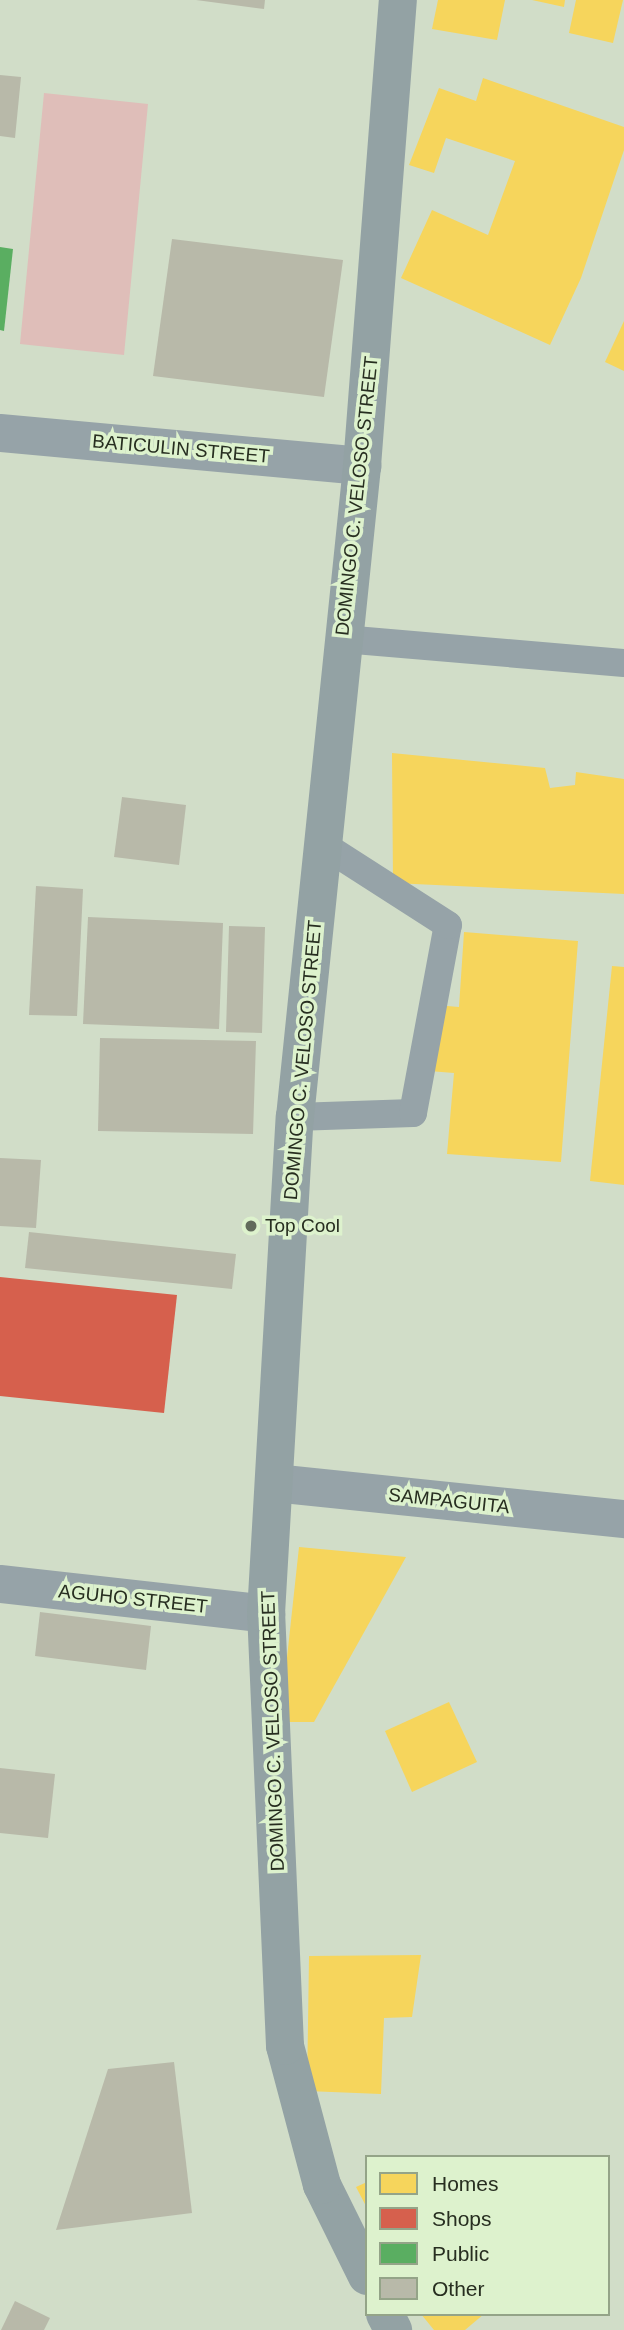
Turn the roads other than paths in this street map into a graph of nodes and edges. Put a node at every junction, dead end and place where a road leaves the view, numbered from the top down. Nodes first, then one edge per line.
1 (398, 0) edge
2 (0, 433) edge
3 (362, 466) junction
4 (343, 639) junction
5 (624, 663) edge
6 (322, 844) junction
7 (295, 1117) junction
8 (275, 1483) junction
9 (624, 1519) edge
10 (0, 1584) edge
11 (266, 1614) junction
12 (365, 2272) edge

1 - 3 main road, DOMINGO C. VELOSO STREET
2 - 3 street, BATICULIN STREET
3 - 4 main road, DOMINGO C. VELOSO STREET
4 - 5 lane
4 - 6 main road, DOMINGO C. VELOSO STREET
6 - 7 main road, DOMINGO C. VELOSO STREET
6 - 7 lane
7 - 8 main road, DOMINGO C. VELOSO STREET
8 - 9 street, SAMPAGUITA
8 - 11 main road, DOMINGO C. VELOSO STREET
10 - 11 street, AGUHO STREET
11 - 12 main road, DOMINGO C. VELOSO STREET

